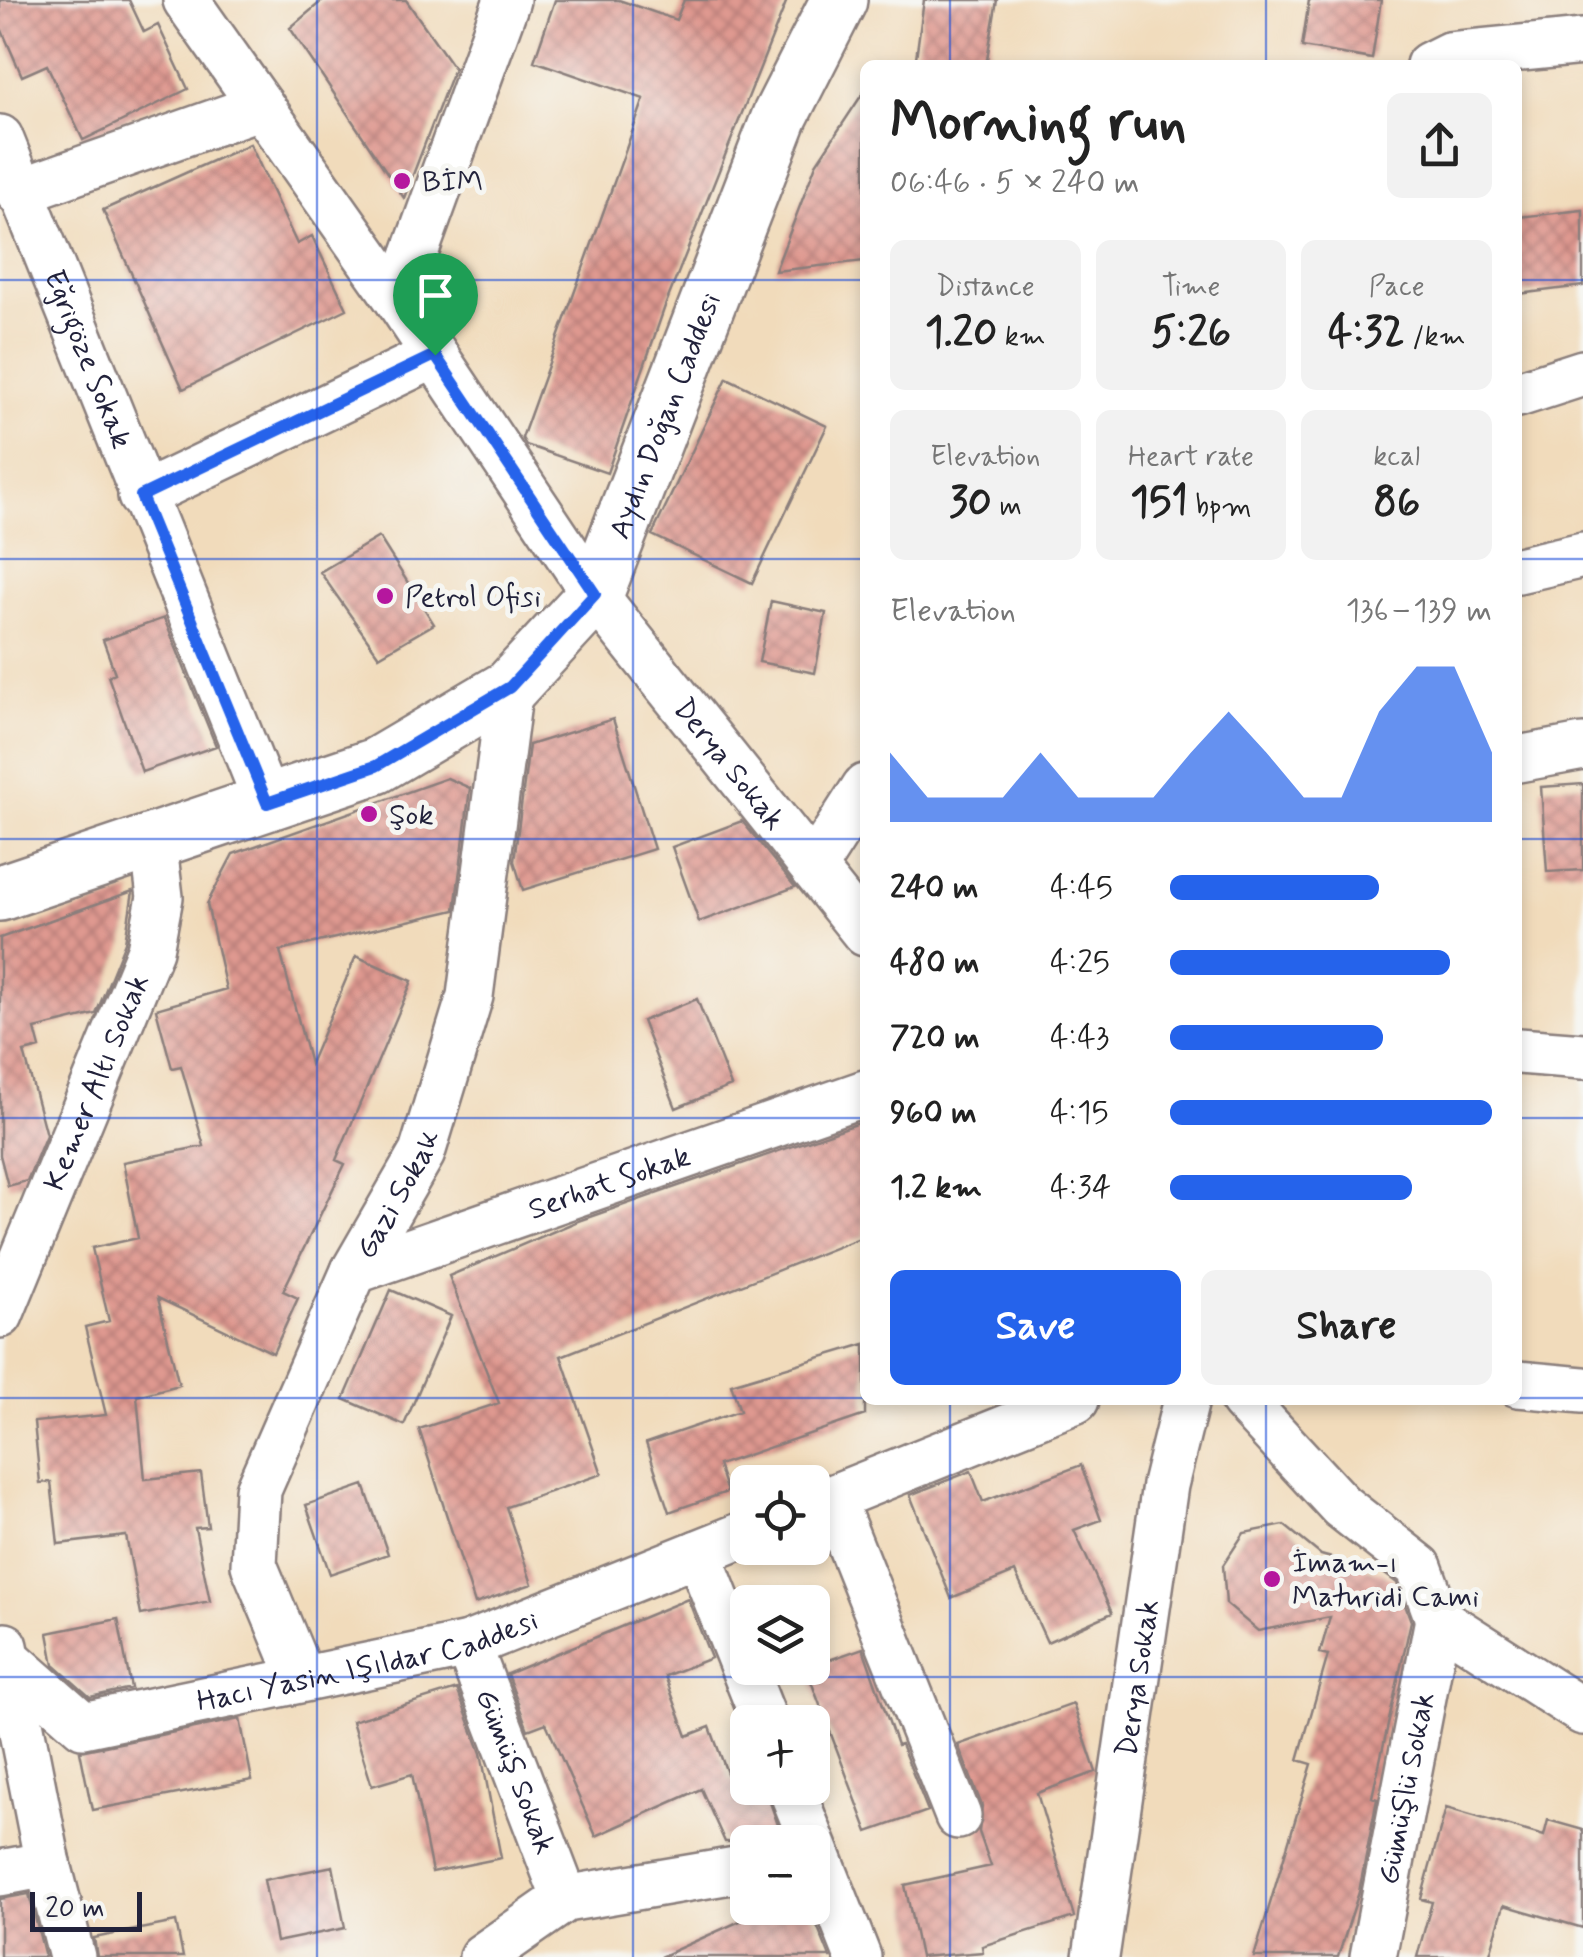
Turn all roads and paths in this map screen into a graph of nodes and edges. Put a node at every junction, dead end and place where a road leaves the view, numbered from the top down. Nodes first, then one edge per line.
1 (186, 0) edge
2 (507, 0) edge
3 (839, 0) edge
4 (1583, 42) edge
5 (1438, 60) edge
6 (261, 106) junction
7 (1, 144) edge
8 (18, 192) junction
9 (398, 300) junction
10 (435, 355) junction
11 (1583, 373) edge
12 (1522, 393) edge
13 (141, 496) junction
14 (1583, 555) edge
15 (1522, 569) edge
16 (595, 594) junction
17 (510, 687) junction
18 (1583, 746) edge
19 (1522, 757) edge
20 (860, 795) edge
21 (267, 803) junction
22 (154, 839) junction
23 (814, 868) junction
24 (26, 874) edge
25 (0, 893) edge
26 (860, 927) edge
27 (1522, 1050) edge
28 (1583, 1056) edge
29 (860, 1095) edge
30 (354, 1271) junction
31 (0, 1316) edge
32 (1522, 1384) edge
33 (1583, 1390) edge
34 (1064, 1405) edge
35 (1185, 1405) edge
36 (1248, 1405) edge
37 (830, 1499) edge
38 (830, 1520) edge
39 (730, 1539) edge
40 (698, 1552) junction
41 (1438, 1618) junction
42 (2, 1642) edge
43 (468, 1645) junction
44 (301, 1678) junction
45 (758, 1705) edge
46 (1583, 1712) edge
47 (958, 1816) dead end
48 (48, 1864) junction
49 (730, 1871) edge
50 (0, 1874) edge
51 (830, 1891) edge
52 (565, 1899) junction
53 (72, 1957) edge
54 (482, 1957) edge
55 (858, 1957) edge
56 (1096, 1957) edge
57 (1373, 1957) edge

1 - 6 street, Derya Sokak
2 - 9 street
3 - 16 main road, Aydın Doğan Caddesi
4 - 5 street
6 - 8 street
6 - 9 street, Derya Sokak
7 - 8 street, Eğrigöze Sokak
8 - 13 street, Eğrigöze Sokak
9 - 10 street, Derya Sokak
10 - 13 street
10 - 16 street, Derya Sokak
11 - 12 street
13 - 21 street, Eğrigöze Sokak
14 - 15 street
16 - 17 main road, Aydın Doğan Caddesi
16 - 23 street, Derya Sokak
17 - 21 main road, Aydın Doğan Caddesi
17 - 30 street, Gazi Sokak
18 - 19 street
20 - 23 street
21 - 22 main road, Aydın Doğan Caddesi
22 - 24 main road, Aydın Doğan Caddesi
22 - 31 street, Kemer Altı Sokak
23 - 26 street, Derya Sokak
24 - 25 main road, Aydın Doğan Caddesi
27 - 28 street
29 - 30 street, Serhat Sokak
30 - 44 street, Gazi Sokak
32 - 33 street
34 - 37 street
35 - 56 street, Derya Sokak
36 - 41 street
38 - 47 street
39 - 40 street, Hacı Yasin Işıldar Caddesi
40 - 43 street, Hacı Yasin Işıldar Caddesi
40 - 45 street
41 - 46 street
41 - 57 street, Gümüşlü Sokak
42 - 44 street, Hacı Yasin Işıldar Caddesi
42 - 48 street
43 - 44 street, Hacı Yasin Işıldar Caddesi
43 - 52 street, Gümüş Sokak
48 - 50 street
48 - 53 street
49 - 52 street
51 - 55 street
52 - 54 street

